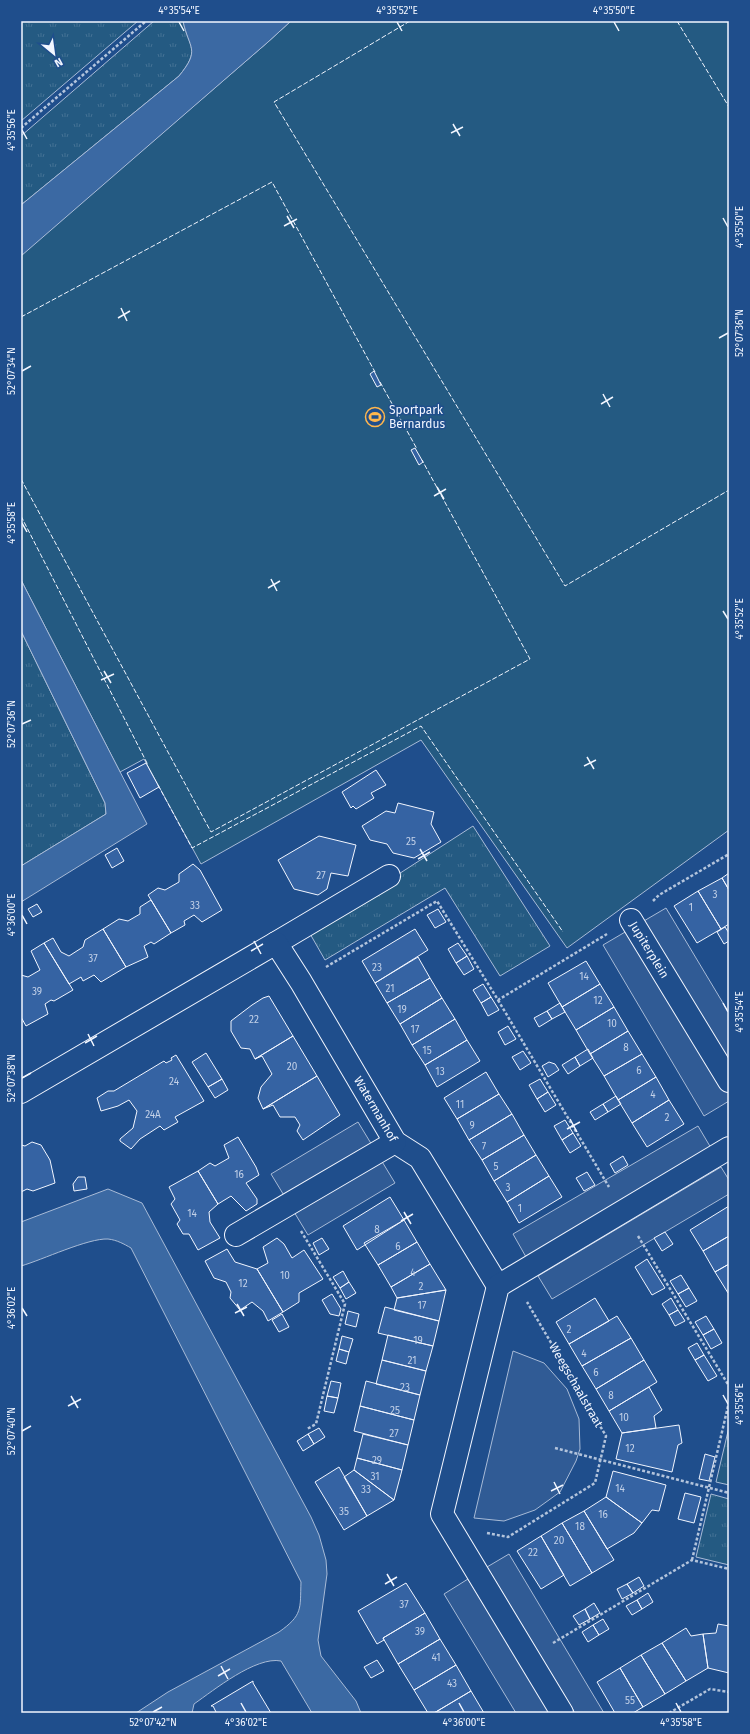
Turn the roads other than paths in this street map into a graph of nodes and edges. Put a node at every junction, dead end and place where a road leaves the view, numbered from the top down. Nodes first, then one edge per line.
1 (389, 876) dead end
2 (631, 920) road end
3 (276, 943) junction
4 (729, 1081) edge
5 (21, 1092) edge
6 (395, 1142) junction
7 (729, 1148) edge
8 (236, 1235) dead end
9 (506, 1282) junction
10 (562, 1713) edge

1 - 3 street
2 - 4 street, Jupiterplein
3 - 5 street
3 - 6 street, Watermanhof
6 - 8 street
6 - 9 street, Watermanhof
7 - 9 street
9 - 10 street

